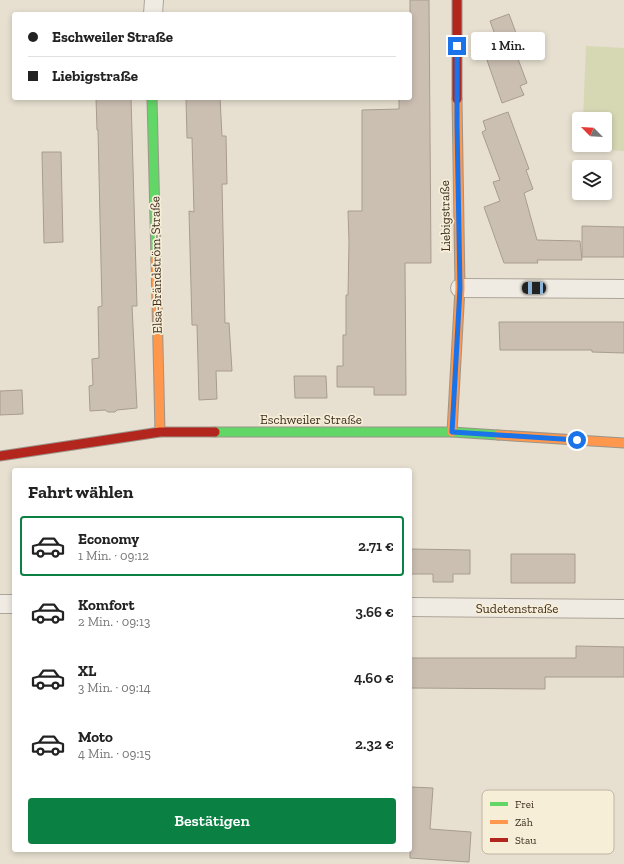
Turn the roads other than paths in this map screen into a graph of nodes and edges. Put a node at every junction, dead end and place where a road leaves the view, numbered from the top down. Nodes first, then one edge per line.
1 (154, 0) edge
2 (457, 0) edge
3 (153, 12) edge
4 (152, 100) edge
5 (460, 288) junction
6 (624, 289) edge
7 (160, 432) junction
8 (452, 432) junction
9 (624, 443) edge
10 (0, 456) edge
11 (0, 604) edge
12 (12, 604) edge
13 (412, 607) edge
14 (624, 609) edge

1 - 3 street
2 - 5 street, Liebigstraße
4 - 7 street, Elsa-Brändström-Straße
5 - 6 street
5 - 8 street, Liebigstraße
7 - 8 street, Eschweiler Straße
7 - 10 street, Eschweiler Straße
8 - 9 street, Eschweiler Straße
11 - 12 street
13 - 14 street, Sudetenstraße

